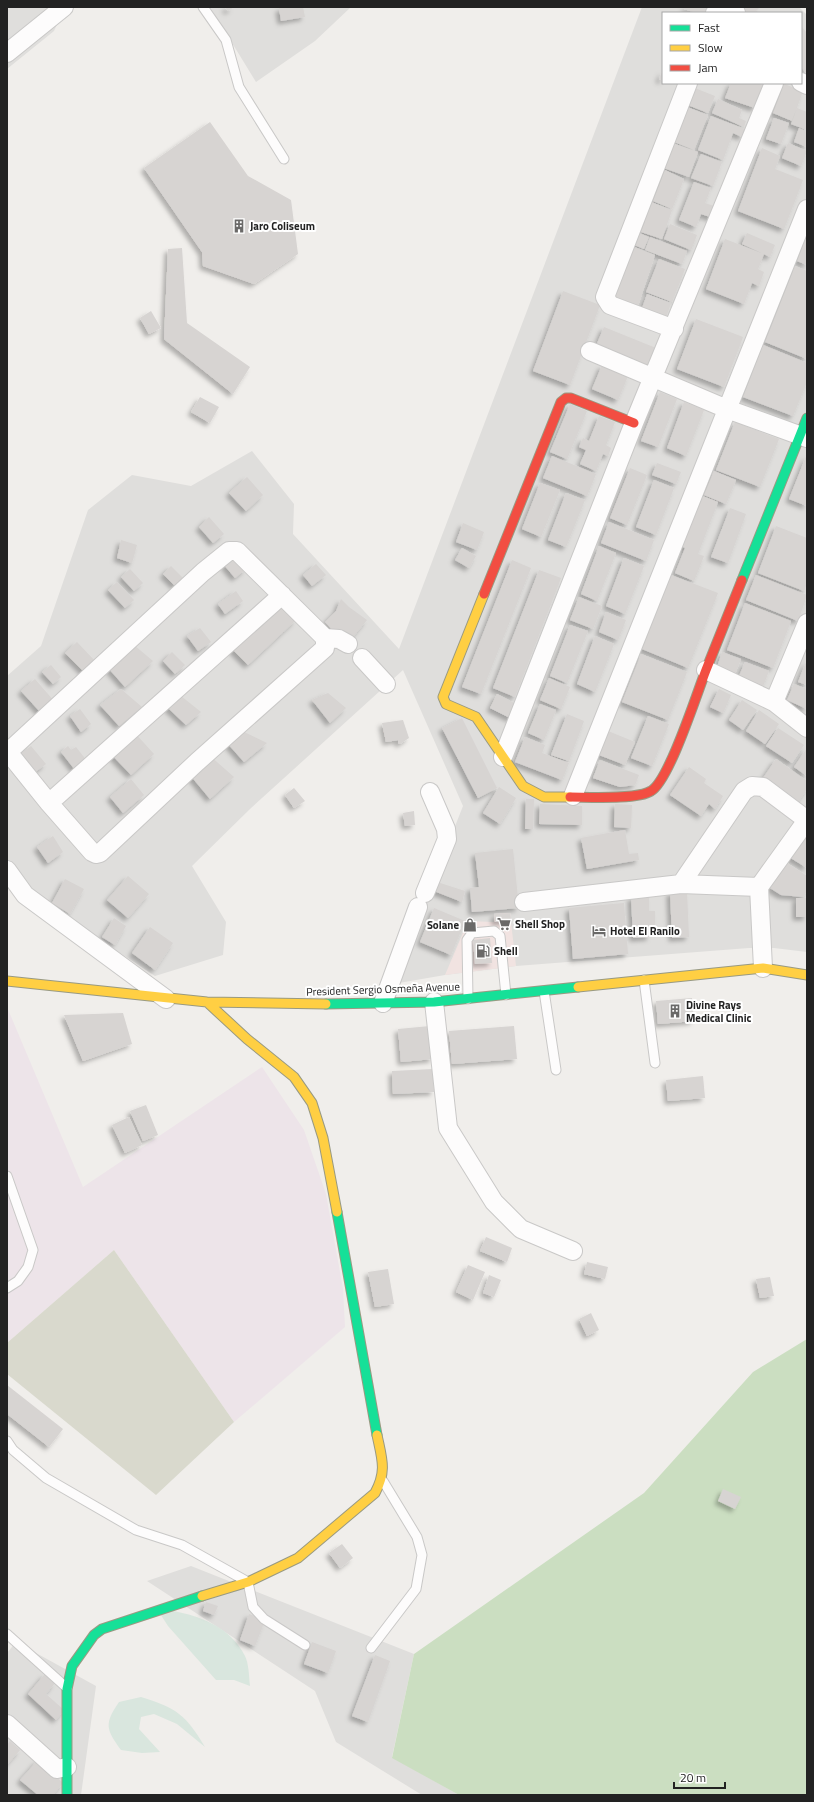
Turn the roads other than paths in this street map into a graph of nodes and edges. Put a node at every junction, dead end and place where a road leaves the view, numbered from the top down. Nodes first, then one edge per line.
1 (64, 7) edge
2 (204, 7) edge
3 (717, 12) edge
4 (734, 12) edge
5 (7, 53) edge
6 (688, 84) edge
7 (774, 84) edge
8 (284, 158) dead end
9 (807, 208) edge
10 (674, 329) junction
11 (590, 351) dead end
12 (654, 377) junction
13 (727, 409) junction
14 (807, 418) edge
15 (634, 423) junction
16 (804, 437) edge
17 (282, 595) junction
18 (807, 624) edge
19 (325, 638) junction
20 (348, 644) dead end
21 (362, 658) dead end
22 (706, 670) junction
23 (386, 684) dead end
24 (774, 702) junction
25 (807, 728) edge
26 (8, 753) edge
27 (504, 757) junction
28 (430, 792) dead end
29 (573, 796) junction
30 (49, 803) junction
31 (807, 820) edge
32 (7, 870) edge
33 (681, 884) junction
34 (759, 887) junction
35 (524, 902) dead end
36 (763, 968) junction
37 (807, 975) edge
38 (644, 980) junction
39 (7, 981) edge
40 (544, 991) junction
41 (506, 995) junction
42 (166, 999) junction
43 (468, 999) junction
44 (207, 1002) junction
45 (434, 1002) junction
46 (383, 1003) junction
47 (655, 1063) dead end
48 (556, 1070) dead end
49 (7, 1176) edge
50 (573, 1251) dead end
51 (7, 1288) edge
52 (7, 1441) edge
53 (382, 1480) junction
54 (248, 1582) junction
55 (7, 1634) edge
56 (305, 1645) dead end
57 (371, 1648) dead end
58 (67, 1688) junction
59 (7, 1724) edge
60 (67, 1767) junction
61 (68, 1795) edge

1 - 5 street
2 - 8 lane
3 - 4 street
6 - 10 street
7 - 10 street
9 - 13 street
10 - 12 street
11 - 12 street
12 - 13 street
12 - 15 street
13 - 16 street
13 - 29 street
14 - 16 street
15 - 27 street
15 - 27 street
16 - 22 street
17 - 19 street
17 - 26 street
17 - 30 street
18 - 24 street
19 - 20 street
19 - 30 street
21 - 23 street
22 - 24 street
22 - 29 street
24 - 25 street
26 - 30 street
27 - 29 street
28 - 46 street
31 - 33 street
31 - 34 street
32 - 42 street
33 - 34 street
33 - 35 street
34 - 36 street
36 - 37 street, President Sergio Osmeña Avenue
36 - 38 street, President Sergio Osmeña Avenue
38 - 40 street, President Sergio Osmeña Avenue
38 - 47 lane
39 - 42 street, President Sergio Osmeña Avenue
40 - 41 street, President Sergio Osmeña Avenue
40 - 48 lane
41 - 43 street, President Sergio Osmeña Avenue
41 - 43 lane
42 - 44 street, President Sergio Osmeña Avenue
43 - 45 street, President Sergio Osmeña Avenue
44 - 46 street, President Sergio Osmeña Avenue
44 - 53 street
45 - 46 street, President Sergio Osmeña Avenue
45 - 50 street
49 - 51 lane
52 - 54 lane
53 - 54 street
53 - 57 lane
54 - 56 lane
54 - 58 street
55 - 58 lane
58 - 60 street
59 - 60 street
60 - 61 street

